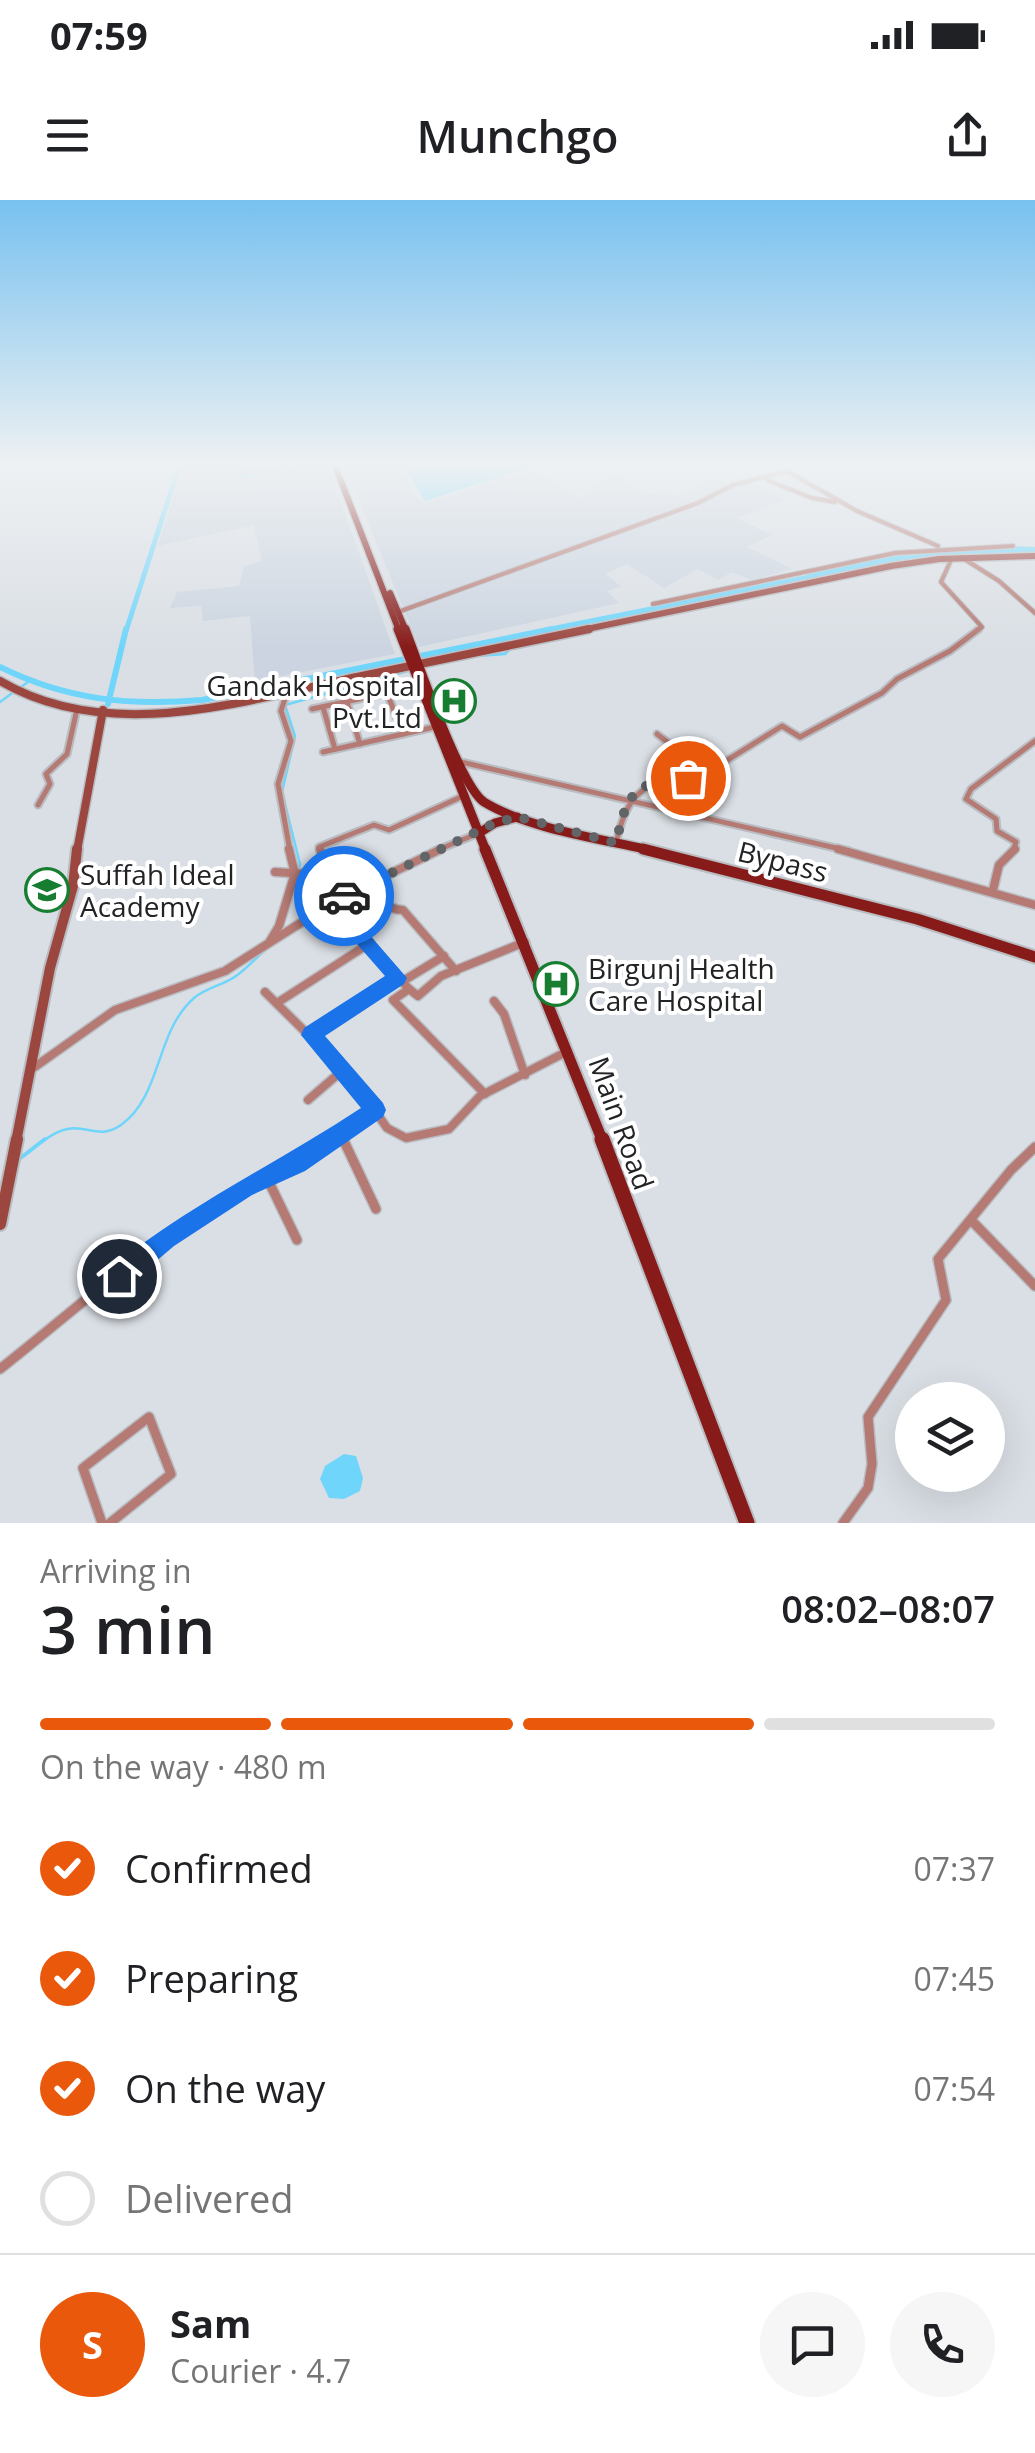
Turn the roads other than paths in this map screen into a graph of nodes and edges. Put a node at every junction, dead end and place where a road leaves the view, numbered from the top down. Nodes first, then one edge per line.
1 (361, 525) edge
2 (362, 525) edge
3 (640, 525) edge
4 (891, 525) edge
5 (1014, 546) dead end
6 (943, 548) junction
7 (1035, 556) edge
8 (961, 557) junction
9 (952, 558) junction
10 (652, 604) dead end
11 (398, 612) junction
12 (1035, 613) edge
13 (413, 661) junction
14 (0, 681) edge
15 (4, 689) edge
16 (287, 690) junction
17 (348, 702) junction
18 (323, 707) junction
19 (78, 708) junction
20 (103, 710) junction
21 (312, 710) dead end
22 (440, 726) junction
23 (403, 734) junction
24 (657, 734) dead end
25 (1035, 741) edge
26 (360, 744) junction
27 (334, 749) junction
28 (706, 750) dead end
29 (323, 752) dead end
30 (691, 760) junction
31 (460, 762) junction
32 (677, 769) junction
33 (464, 774) joint
34 (463, 796) junction
35 (628, 800) junction
36 (38, 805) dead end
37 (518, 817) junction
38 (479, 833) junction
39 (616, 843) junction
40 (275, 872) dead end
41 (295, 872) junction
42 (371, 882) junction
43 (993, 890) junction
44 (340, 898) junction
45 (1035, 906) edge
46 (273, 942) junction
47 (524, 942) junction
48 (370, 943) junction
49 (444, 956) junction
50 (1035, 957) edge
51 (456, 971) junction
52 (400, 979) junction
53 (409, 989) junction
54 (266, 992) dead end
55 (494, 1001) dead end
56 (277, 1003) junction
57 (311, 1035) junction
58 (568, 1051) junction
59 (344, 1069) junction
60 (28, 1071) junction
61 (525, 1076) junction
62 (485, 1094) junction
63 (308, 1100) dead end
64 (376, 1110) junction
65 (340, 1134) junction
66 (1035, 1147) edge
67 (267, 1178) junction
68 (376, 1209) dead end
69 (972, 1220) junction
70 (0, 1224) edge
71 (298, 1240) dead end
72 (1035, 1286) edge
73 (0, 1370) edge
74 (102, 1523) edge
75 (110, 1523) edge
76 (747, 1523) edge
77 (843, 1523) edge

1 - 13 main road, Main Road
2 - 11 main road, Main Road
3 - 11 street
4 - 6 street
5 - 6 street
6 - 10 street
7 - 8 main road
8 - 9 main road
8 - 12 street
9 - 13 main road
9 - 32 street
11 - 13 main road, Main Road
13 - 16 main road
13 - 22 main road, Main Road
14 - 15 main road
15 - 19 main road
16 - 20 main road
16 - 41 street
17 - 18 street
17 - 23 street
17 - 26 street
18 - 21 street
18 - 27 street
19 - 20 main road
19 - 36 street
20 - 60 main road
22 - 23 street
22 - 31 main road, Main Road
22 - 34 main road, Main Road
23 - 26 street
24 - 30 street
25 - 43 street
26 - 27 street
27 - 29 street
28 - 30 street
30 - 32 street
31 - 33 main road, Main Road
31 - 35 street
32 - 35 street
33 - 37 main road, Bypass
34 - 38 main road, Main Road
34 - 41 street
35 - 39 street
35 - 43 street
37 - 38 main road
37 - 39 main road, Bypass
38 - 42 street
38 - 47 main road, Main Road
39 - 50 main road, Bypass
40 - 41 street
41 - 46 street
42 - 44 street
42 - 49 street
43 - 45 street
44 - 46 street
44 - 48 street
46 - 60 street
47 - 51 street
47 - 58 main road, Main Road
48 - 52 street
48 - 56 street
49 - 51 street
49 - 52 street
51 - 53 street
52 - 53 street
52 - 57 street
53 - 62 street
54 - 56 street
55 - 61 street
56 - 57 street
57 - 59 street
58 - 61 street
58 - 76 main road, Main Road
59 - 63 street
59 - 64 street
60 - 70 main road
61 - 62 street
62 - 64 street
64 - 65 street
65 - 67 street
65 - 68 street
66 - 69 street
67 - 71 street
67 - 73 street
69 - 72 street
69 - 77 street
74 - 75 street

